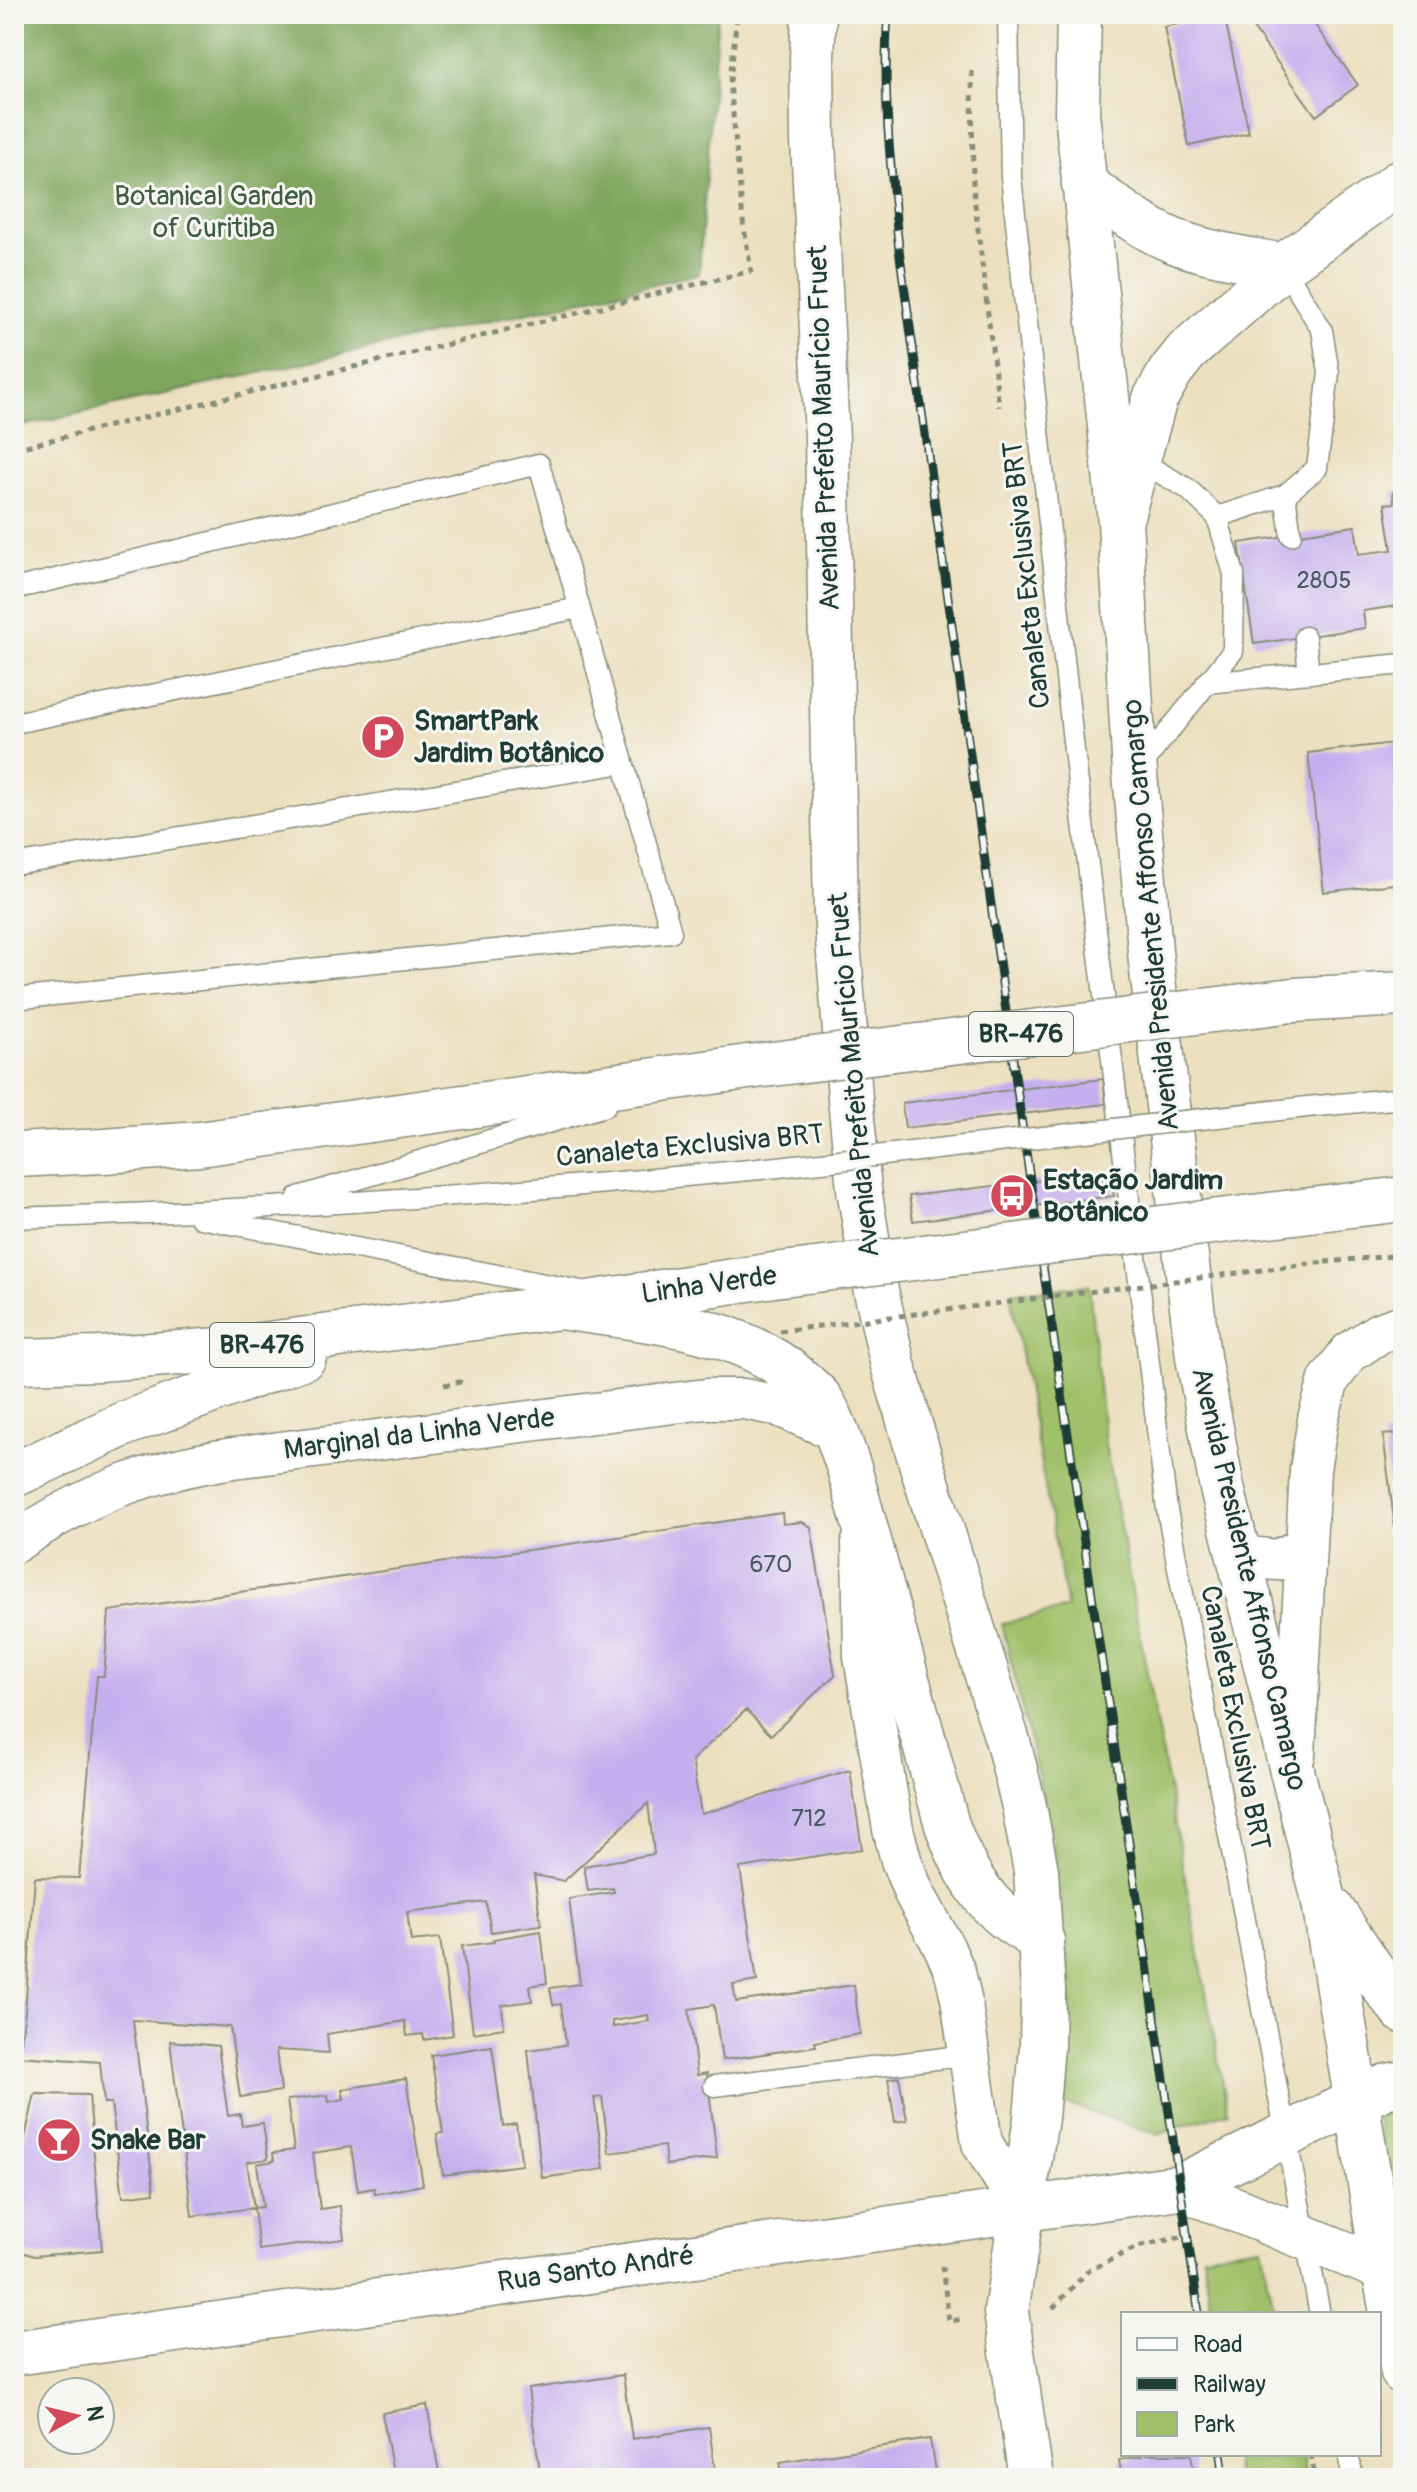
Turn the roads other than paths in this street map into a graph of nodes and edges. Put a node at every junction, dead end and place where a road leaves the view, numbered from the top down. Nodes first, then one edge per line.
1 (814, 14) edge
2 (1008, 14) edge
3 (1079, 14) edge
4 (1403, 180) edge
5 (1084, 184) junction
6 (1283, 266) junction
7 (1136, 459) junction
8 (1285, 495) junction
9 (1217, 517) junction
10 (1120, 521) junction
11 (1291, 535) dead end
12 (14, 589) edge
13 (579, 608) junction
14 (1305, 637) dead end
15 (1403, 664) edge
16 (1309, 673) junction
17 (1206, 683) junction
18 (14, 723) edge
19 (623, 763) junction
20 (1135, 774) junction
21 (14, 865) edge
22 (1403, 994) edge
23 (14, 999) edge
24 (736, 1068) junction
25 (1403, 1098) edge
26 (14, 1155) edge
27 (1403, 1199) edge
28 (264, 1207) junction
29 (168, 1212) junction
30 (14, 1218) edge
31 (620, 1298) junction
32 (561, 1307) junction
33 (1403, 1325) edge
34 (377, 1330) junction
35 (14, 1361) edge
36 (836, 1431) junction
37 (14, 1475) edge
38 (862, 1517) junction
39 (14, 1543) edge
40 (1304, 1548) junction
41 (1239, 1556) junction
42 (1294, 1776) junction
43 (1323, 1896) junction
44 (1042, 1941) junction
45 (1403, 2011) edge
46 (969, 2055) junction
47 (1403, 2083) edge
48 (714, 2086) dead end
49 (1357, 2103) junction
50 (1286, 2136) junction
51 (1179, 2187) junction
52 (1022, 2209) junction
53 (1305, 2237) junction
54 (1393, 2269) edge
55 (1320, 2312) edge
56 (14, 2353) edge
57 (1403, 2372) edge
58 (1348, 2456) edge
59 (1031, 2478) edge
60 (1353, 2478) edge

1 - 44 main road, Avenida Prefeito Maurício Fruet
2 - 50 lane, Canaleta Exclusiva BRT
3 - 5 main road, Avenida Presidente Affonso Camargo
4 - 6 main road
5 - 6 main road
5 - 10 main road, Avenida Presidente Affonso Camargo
6 - 7 main road
6 - 8 lane
7 - 9 lane
7 - 10 main road
8 - 9 lane
8 - 11 lane
9 - 17 lane
10 - 20 main road, Avenida Presidente Affonso Camargo
12 - 13 lane
13 - 18 lane
13 - 19 lane
14 - 16 lane
15 - 16 lane
16 - 17 lane
17 - 20 lane
19 - 21 lane
19 - 23 lane
20 - 41 main road, Avenida Presidente Affonso Camargo
22 - 24 main road, BR-476, bridge
24 - 26 main road, BR-476
24 - 28 lane, Canaleta Exclusiva BRT
25 - 28 lane, Canaleta Exclusiva BRT, bridge
27 - 31 main road, Linha Verde / BR-476, bridge
28 - 29 lane, Canaleta Exclusiva BRT
29 - 30 lane, Canaleta Exclusiva BRT
29 - 31 lane, Canaleta Exclusiva BRT
31 - 32 main road, Linha Verde / BR-476
32 - 34 main road, Linha Verde / BR-476
32 - 36 main road
33 - 40 street
34 - 35 main road, Linha Verde / BR-476
34 - 37 main road
36 - 38 main road
36 - 39 street, Marginal da Linha Verde
38 - 44 main road
38 - 46 street
40 - 41 street
40 - 42 street
41 - 42 main road, Avenida Presidente Affonso Camargo
42 - 43 main road, Avenida Presidente Affonso Camargo
43 - 45 main road
43 - 49 main road, Avenida Presidente Affonso Camargo
44 - 52 main road, Avenida Prefeito Maurício Fruet
46 - 48 lane
46 - 52 street
47 - 49 main road, Rua Santo André
49 - 50 main road, Rua Santo André
49 - 54 main road, Avenida Presidente Affonso Camargo
50 - 51 main road, Rua Santo André
50 - 53 lane, Canaleta Exclusiva BRT
51 - 52 main road, Rua Santo André
51 - 53 main road, Rua Santo André
52 - 56 main road, Rua Santo André
52 - 59 main road, Avenida Prefeito Maurício Fruet
53 - 54 main road, Rua Santo André
53 - 55 lane, Canaleta Exclusiva BRT
54 - 57 main road, Avenida Presidente Affonso Camargo
58 - 60 lane

